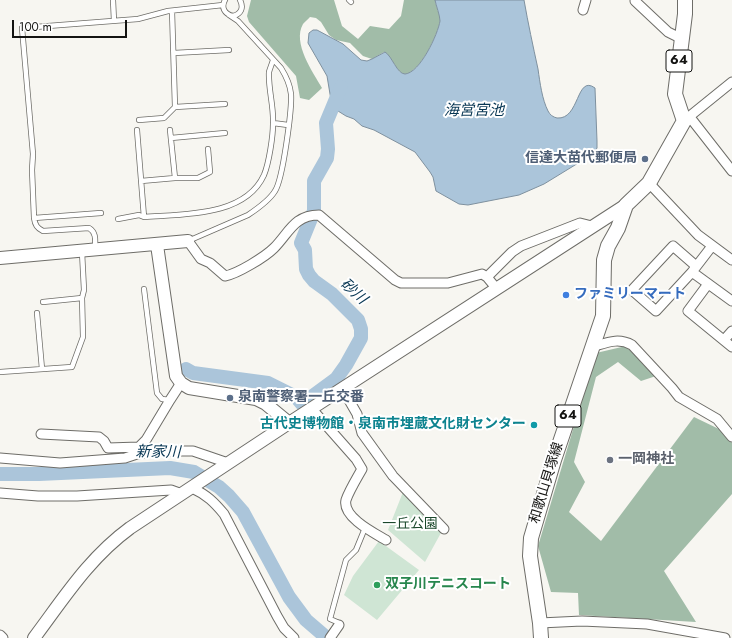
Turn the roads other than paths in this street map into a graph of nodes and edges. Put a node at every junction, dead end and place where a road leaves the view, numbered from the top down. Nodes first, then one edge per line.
1 (112, 0) edge
2 (240, 0) edge
3 (586, 0) edge
4 (685, 0) edge
5 (635, 1) edge
6 (224, 2) edge
7 (583, 10) dead end
8 (172, 11) junction
9 (240, 12) junction
10 (229, 15) junction
11 (114, 21) junction
12 (238, 21) junction
13 (682, 39) junction
14 (228, 50) dead end
15 (174, 53) junction
16 (273, 60) junction
17 (732, 82) edge
18 (224, 104) dead end
19 (175, 107) junction
20 (687, 118) junction
21 (139, 120) dead end
22 (273, 123) junction
23 (288, 125) junction
24 (137, 130) dead end
25 (170, 130) dead end
26 (224, 133) dead end
27 (171, 138) junction
28 (208, 149) dead end
29 (732, 171) edge
30 (175, 178) junction
31 (141, 181) junction
32 (649, 183) junction
33 (626, 205) junction
34 (101, 213) dead end
35 (144, 217) junction
36 (34, 218) junction
37 (118, 219) dead end
38 (592, 226) junction
39 (188, 241) junction
40 (157, 245) junction
41 (712, 246) junction
42 (96, 250) junction
43 (82, 252) junction
44 (0, 258) edge
45 (732, 260) edge
46 (694, 269) junction
47 (487, 277) junction
48 (708, 284) junction
49 (496, 288) junction
50 (144, 289) dead end
51 (82, 298) junction
52 (732, 301) edge
53 (43, 302) dead end
54 (37, 313) dead end
55 (732, 331) edge
56 (724, 340) junction
57 (591, 347) junction
58 (732, 347) edge
59 (42, 369) junction
60 (0, 372) edge
61 (181, 384) junction
62 (342, 388) junction
63 (170, 400) junction
64 (311, 408) junction
65 (289, 423) junction
66 (41, 434) dead end
67 (732, 437) edge
68 (0, 458) edge
69 (228, 463) junction
70 (187, 491) junction
71 (0, 493) edge
72 (365, 528) junction
73 (444, 529) dead end
74 (386, 540) dead end
75 (339, 625) joint
76 (540, 631) edge
77 (0, 635) edge
78 (3, 638) edge
79 (34, 638) edge
80 (294, 638) edge
81 (330, 638) edge
82 (725, 638) edge

1 - 11 lane
2 - 9 lane
3 - 7 street
4 - 13 main road, 64
5 - 13 street
6 - 8 lane
6 - 10 lane
8 - 11 lane
8 - 15 lane
9 - 10 lane
9 - 12 lane
10 - 12 lane
11 - 36 lane
12 - 16 lane
13 - 20 main road, 64
14 - 15 lane
15 - 19 lane
16 - 22 lane
16 - 23 lane
17 - 20 street
18 - 19 lane
19 - 21 lane
20 - 29 street
20 - 32 main road, 和歌山貝塚線 / 64
22 - 23 lane
22 - 35 lane
23 - 39 lane
24 - 31 lane
25 - 27 lane
26 - 27 lane
27 - 30 lane
28 - 30 lane
30 - 31 lane
31 - 35 lane
32 - 33 main road, 和歌山貝塚線 / 64
32 - 41 street
33 - 38 street
33 - 57 main road, 和歌山貝塚線 / 64
34 - 36 lane
35 - 37 lane
36 - 42 lane
38 - 47 street
38 - 49 street
39 - 40 street
39 - 47 street
40 - 42 street
40 - 61 street
41 - 45 street
41 - 46 street
42 - 43 street
43 - 44 street
43 - 51 lane
46 - 46 street
46 - 48 street
47 - 49 street
48 - 52 street
48 - 56 street
49 - 62 street
50 - 63 lane
51 - 53 lane
51 - 59 lane
54 - 59 lane
55 - 56 street
56 - 58 street
57 - 67 street
57 - 76 main road, 和歌山貝塚線 / 64
59 - 60 lane
61 - 63 street
61 - 65 street
62 - 64 street
62 - 73 street
63 - 66 street
64 - 65 street
64 - 72 street
65 - 69 street
68 - 69 street
69 - 70 street
70 - 71 street
70 - 79 street
70 - 80 street
72 - 74 street
72 - 75 lane
75 - 81 street
76 - 82 street
77 - 78 street

